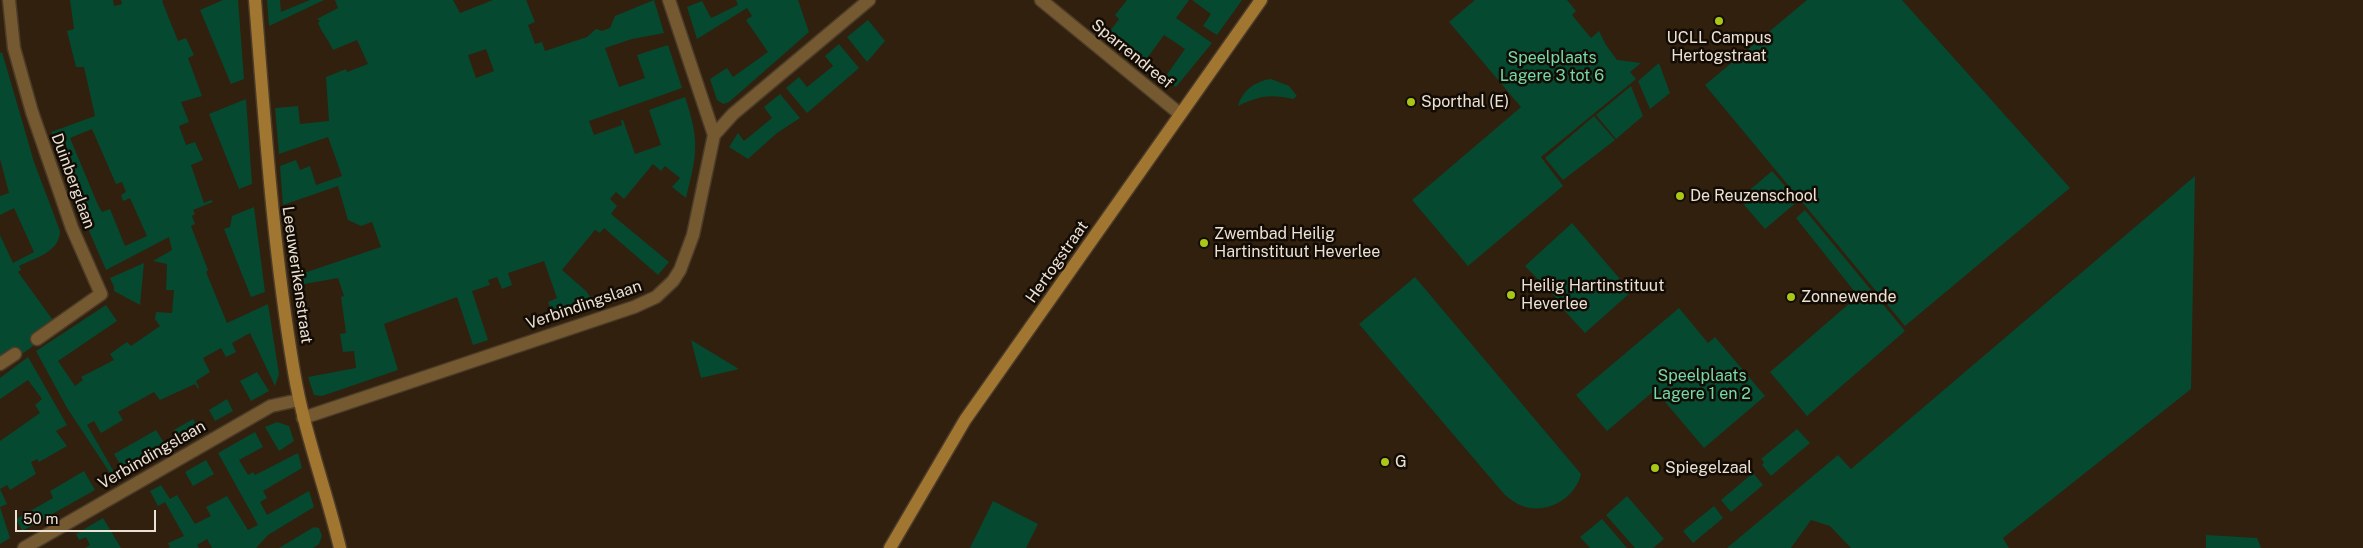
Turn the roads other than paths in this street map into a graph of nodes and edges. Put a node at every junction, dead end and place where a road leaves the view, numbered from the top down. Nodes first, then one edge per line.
1 (9, 0) edge
2 (255, 0) edge
3 (670, 0) edge
4 (869, 0) edge
5 (1041, 0) edge
6 (1261, 0) edge
7 (1180, 114) junction
8 (714, 135) junction
9 (38, 339) dead end
10 (16, 354) dead end
11 (0, 364) edge
12 (299, 400) junction
13 (303, 418) junction
14 (24, 548) edge
15 (340, 548) edge
16 (890, 548) edge

1 - 9 street, Duinberglaan
2 - 12 street, Leeuwerikenstraat
3 - 8 street
4 - 8 street, Verbindingslaan
5 - 7 street, Sparrendreef
6 - 7 street, Hertogstraat
7 - 16 street, Hertogstraat
8 - 13 street, Verbindingslaan
10 - 11 street
12 - 13 street, Leeuwerikenstraat
12 - 14 street, Verbindingslaan
13 - 15 street, Leeuwerikenstraat

